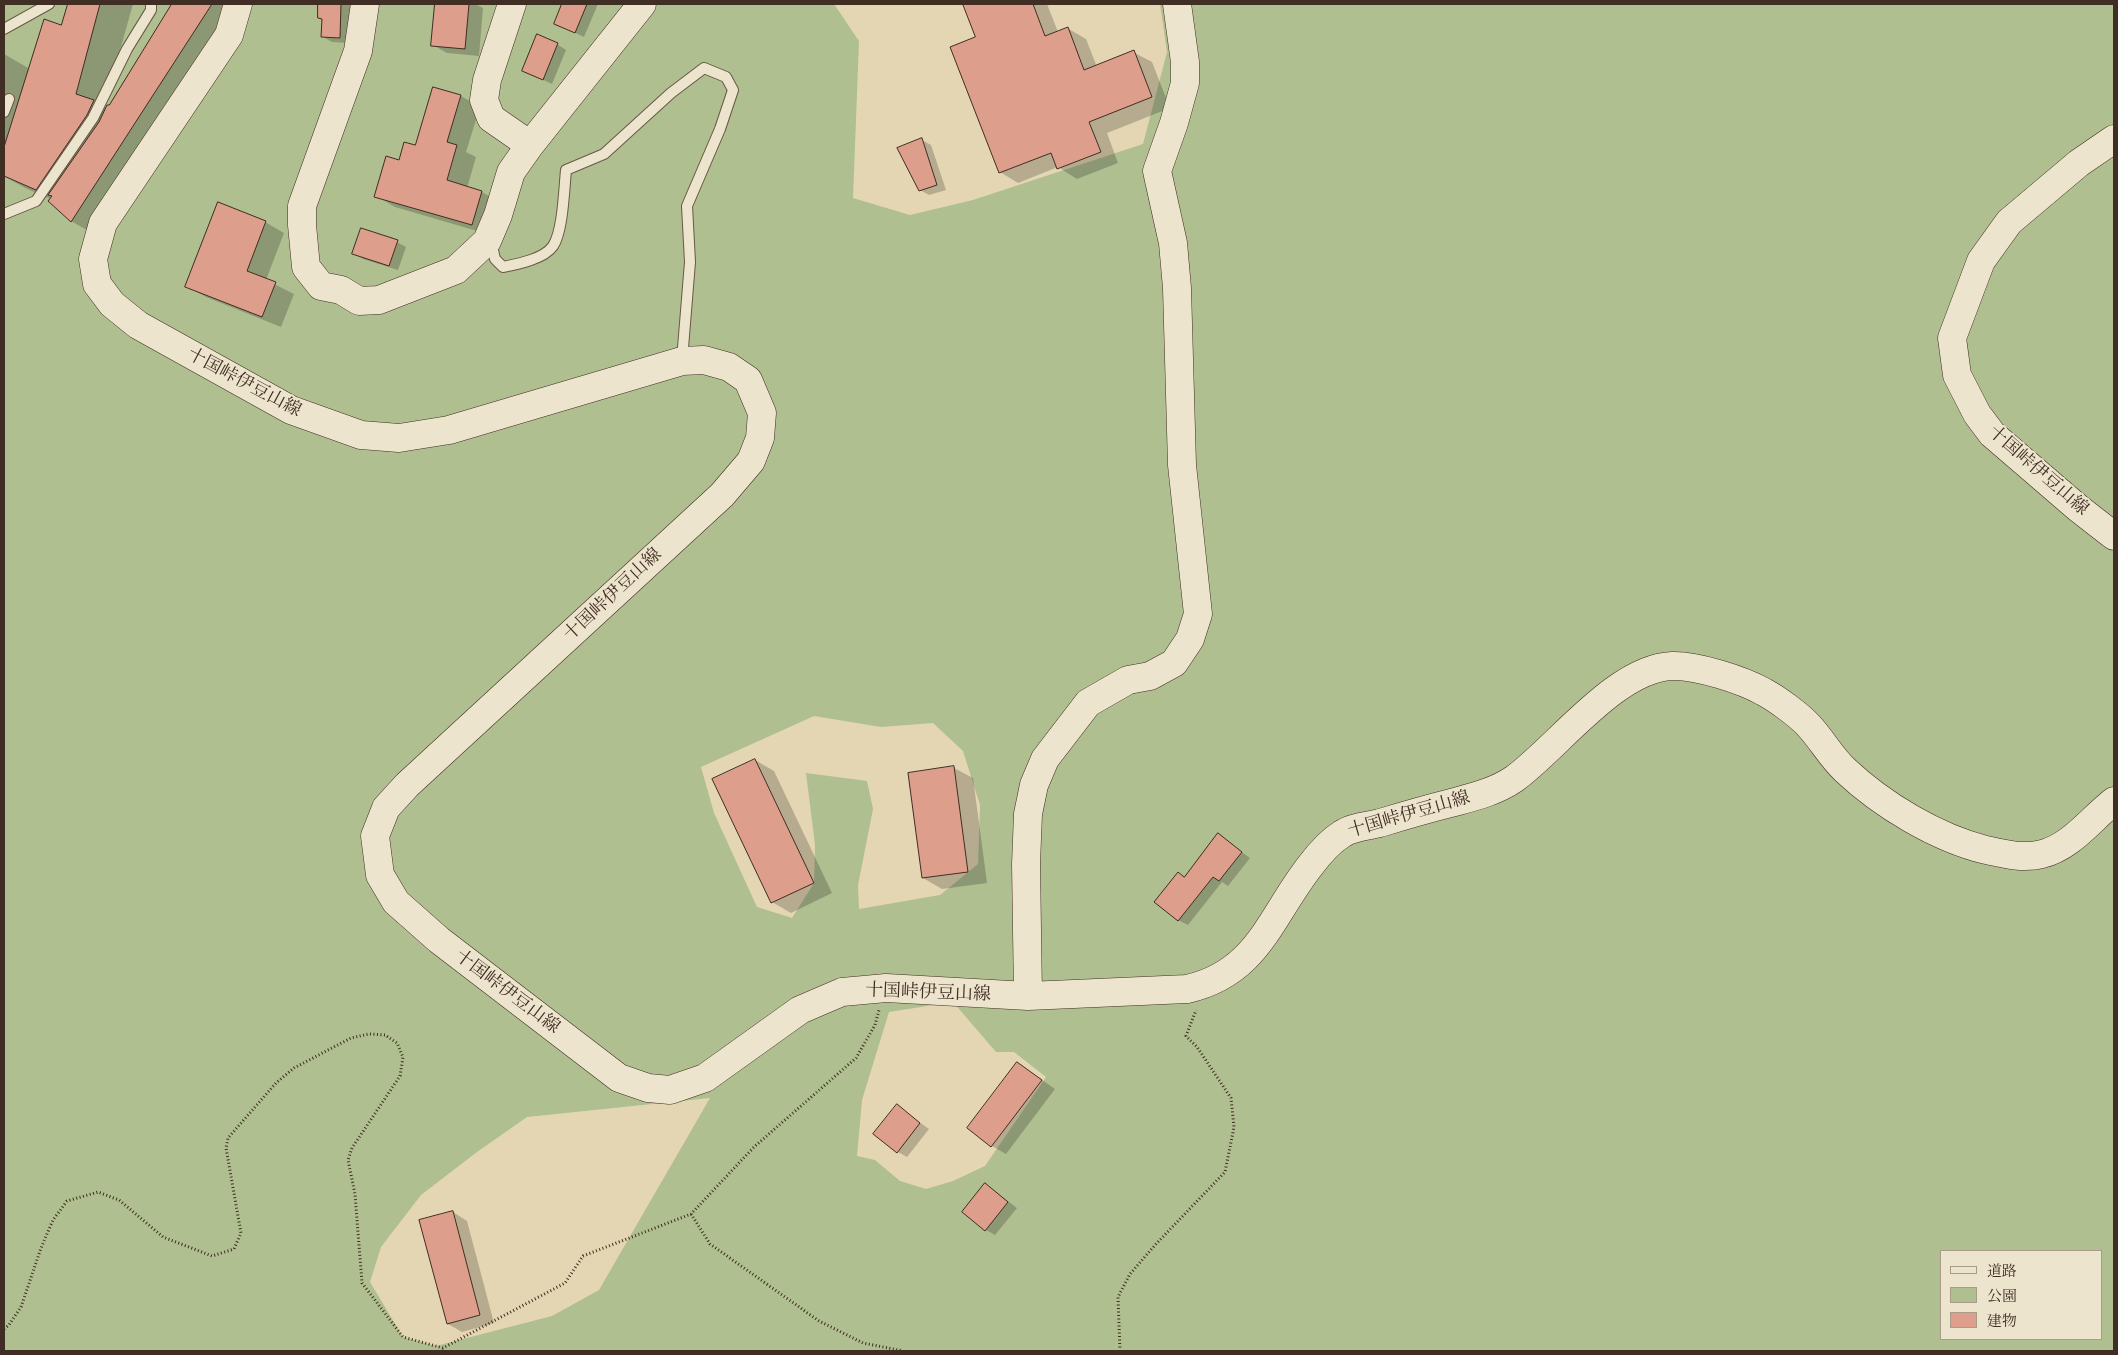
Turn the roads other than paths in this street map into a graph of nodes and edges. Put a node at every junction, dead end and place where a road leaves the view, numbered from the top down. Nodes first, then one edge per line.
1 (49, 4) edge
2 (151, 4) edge
3 (238, 4) edge
4 (366, 4) edge
5 (512, 4) edge
6 (642, 4) edge
7 (1177, 4) edge
8 (4, 29) edge
9 (8, 99) dead end
10 (4, 112) edge
11 (2114, 139) edge
12 (530, 145) junction
13 (4, 214) edge
14 (489, 235) junction
15 (682, 360) junction
16 (2114, 536) edge
17 (2114, 801) edge
18 (1028, 996) junction

1 - 8 lane
2 - 13 lane
3 - 15 main road, 十国峠伊豆山線
4 - 14 main road
5 - 12 main road
6 - 12 main road
7 - 18 main road
9 - 10 lane
11 - 16 main road, 十国峠伊豆山線
12 - 14 main road
14 - 15 lane
15 - 18 main road, 十国峠伊豆山線
17 - 18 main road, 十国峠伊豆山線

